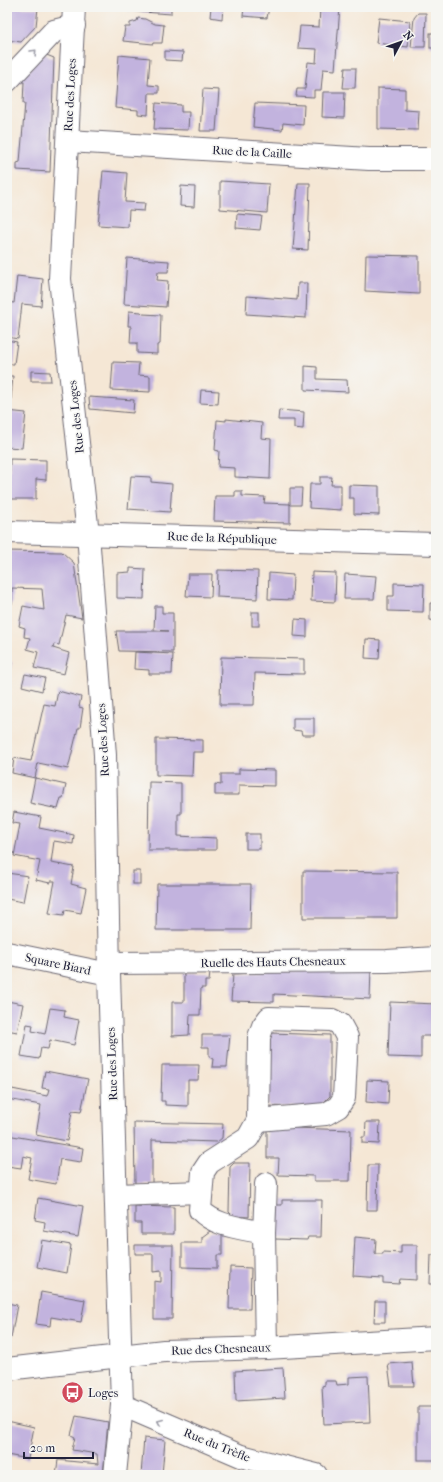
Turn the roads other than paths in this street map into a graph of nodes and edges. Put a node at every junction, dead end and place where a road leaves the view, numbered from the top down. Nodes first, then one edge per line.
1 (74, 16) edge
2 (7, 81) edge
3 (68, 141) junction
4 (436, 159) edge
5 (7, 532) edge
6 (88, 534) junction
7 (436, 544) edge
8 (7, 953) edge
9 (436, 958) edge
10 (110, 969) junction
11 (258, 1120) junction
12 (266, 1184) dead end
13 (201, 1192) junction
14 (116, 1195) junction
15 (264, 1233) junction
16 (436, 1338) edge
17 (266, 1348) junction
18 (120, 1357) junction
19 (7, 1369) edge
20 (122, 1405) junction
21 (115, 1475) edge
22 (316, 1475) edge

2 -> 1 street
1 - 3 street, Rue des Loges
3 - 4 street, Rue de la Caille
3 - 6 street, Rue des Loges
5 - 6 street, Rue de la République
6 - 7 street, Rue de la République
6 - 10 street, Rue des Loges
8 - 10 street, Square Biard
9 - 10 street, Ruelle des Hauts Chesneaux
10 - 14 street, Rue des Loges
11 - 11 street
11 - 13 street
12 - 15 street
13 - 14 street
13 - 15 street
14 - 18 street, Rue des Loges
15 - 17 street
16 - 17 street, Rue des Chesneaux
17 - 18 street, Rue des Chesneaux
18 - 19 street, Rue des Chesneaux
18 - 20 street, Rue des Loges
20 - 21 street, Rue des Loges
22 -> 20 street, Rue du Trèfle

